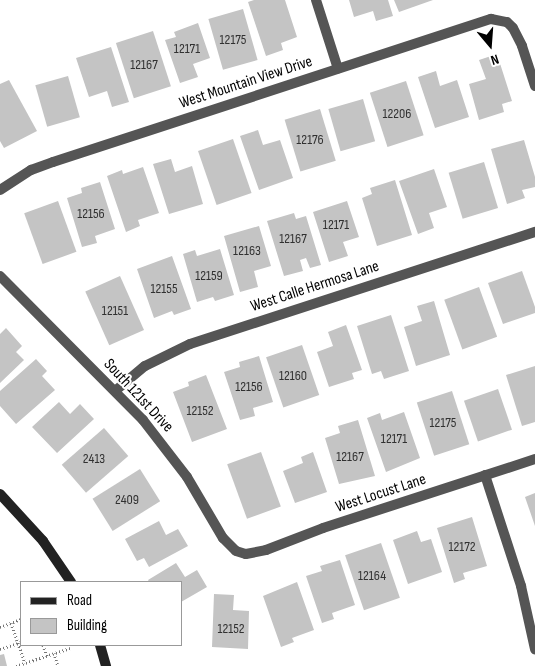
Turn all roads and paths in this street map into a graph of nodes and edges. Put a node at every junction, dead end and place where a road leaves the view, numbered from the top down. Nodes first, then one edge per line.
1 (316, 0) edge
2 (338, 69) junction
3 (535, 86) edge
4 (0, 190) edge
5 (535, 232) edge
6 (0, 276) edge
7 (114, 391) junction
8 (535, 459) edge
9 (485, 475) junction
10 (0, 494) edge
11 (236, 551) joint
12 (70, 581) edge
13 (20, 619) edge
14 (11, 623) junction
15 (0, 626) edge
16 (19, 642) edge
17 (20, 646) edge
18 (43, 646) edge
19 (100, 646) edge
20 (70, 648) dead end
21 (0, 649) edge
22 (535, 649) edge
23 (54, 653) junction
24 (47, 656) junction
25 (25, 663) junction
26 (16, 666) edge
27 (58, 666) edge
28 (106, 666) edge

1 - 2 street
2 - 3 street, West Mountain View Drive
2 - 4 street, West Mountain View Drive
5 - 7 street, West Calle Hermosa Lane
6 - 7 street, South 121st Drive
7 - 11 street, South 121st Drive
8 - 9 street, West Locust Lane
9 - 11 street, West Locust Lane
9 - 22 street
10 - 12 street
13 - 14 path
14 - 15 path
14 - 16 path
16 - 21 path
17 - 25 path
18 - 24 path
19 - 28 street
20 - 23 path
23 - 24 path
23 - 27 path
24 - 25 path
25 - 26 path

